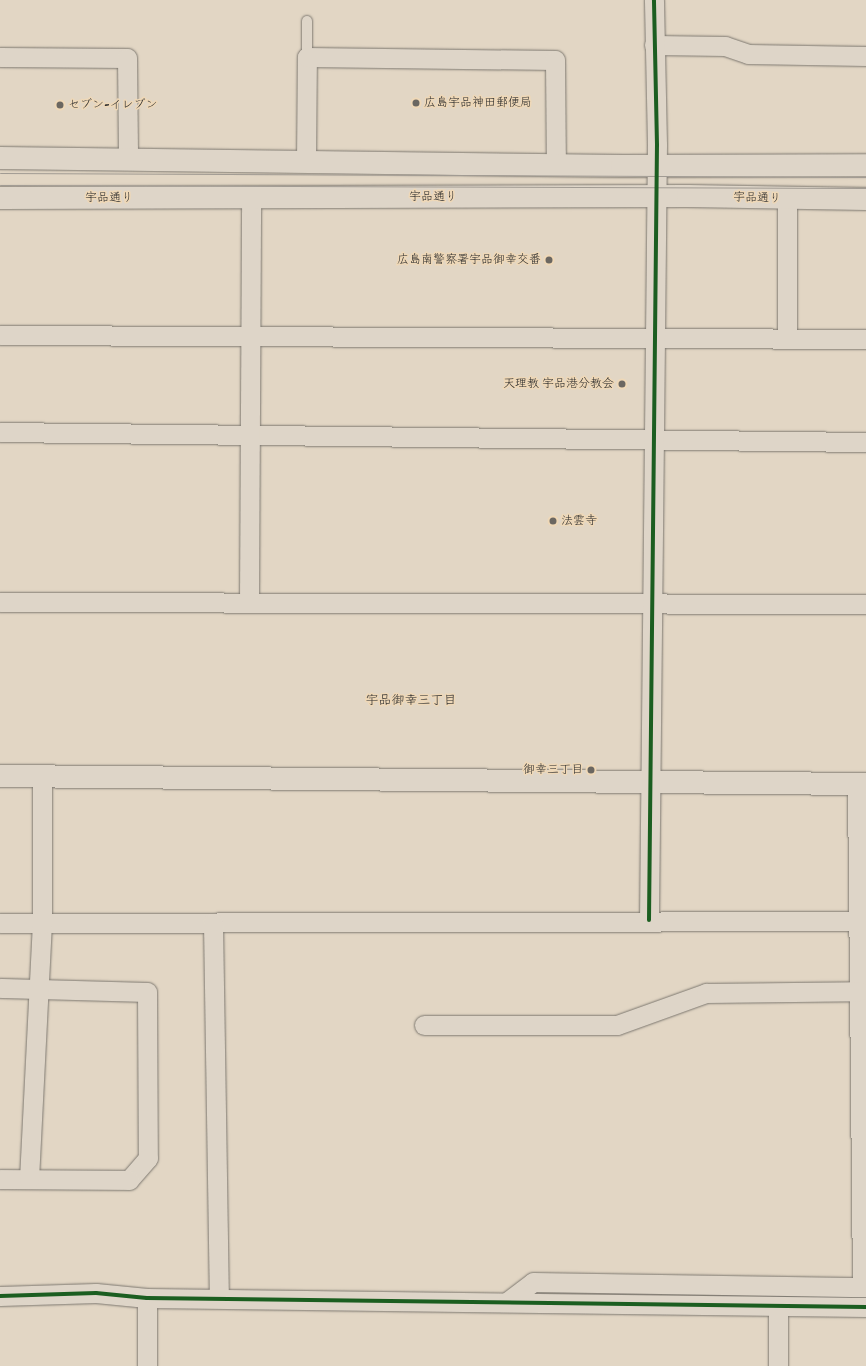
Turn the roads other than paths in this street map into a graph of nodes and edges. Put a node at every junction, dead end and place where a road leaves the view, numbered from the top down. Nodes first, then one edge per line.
1 (654, 0) edge
2 (307, 21) dead end
3 (654, 45) junction
4 (866, 56) edge
5 (0, 57) edge
6 (307, 57) junction
7 (0, 158) edge
8 (128, 159) junction
9 (306, 162) junction
10 (556, 165) junction
11 (866, 165) edge
12 (657, 166) junction
13 (655, 197) junction
14 (0, 198) edge
15 (251, 198) junction
16 (787, 199) junction
17 (866, 199) edge
18 (0, 335) edge
19 (250, 335) junction
20 (787, 338) junction
21 (653, 339) junction
22 (866, 339) edge
23 (0, 432) edge
24 (250, 434) junction
25 (652, 440) junction
26 (866, 442) edge
27 (249, 600) junction
28 (0, 602) edge
29 (651, 603) junction
30 (866, 604) edge
31 (0, 776) edge
32 (42, 777) junction
33 (650, 784) junction
34 (861, 784) edge
35 (649, 920) junction
36 (862, 921) edge
37 (213, 923) junction
38 (0, 924) edge
39 (42, 924) junction
40 (0, 988) edge
41 (38, 988) junction
42 (859, 991) junction
43 (424, 1025) dead end
44 (0, 1179) edge
45 (29, 1179) junction
46 (864, 1262) edge
47 (864, 1287) edge
48 (0, 1296) edge
49 (219, 1297) junction
50 (148, 1298) junction
51 (508, 1300) junction
52 (778, 1306) junction
53 (866, 1307) edge
54 (147, 1366) edge
55 (778, 1366) edge

1 - 3 street
2 - 6 lane
3 - 4 street
3 - 12 street
5 - 8 street
6 - 9 street
6 - 10 street
7 - 8 main road
8 - 9 main road
9 - 10 main road
10 - 12 main road
11 - 12 main road
12 - 13 street
13 - 15 main road, 宇品通り
13 - 16 main road, 宇品通り
13 - 21 street
14 - 15 main road, 宇品通り
15 - 19 street
16 - 17 main road, 宇品通り
16 - 20 street
18 - 19 street
19 - 21 street
19 - 24 street
20 - 21 street
20 - 22 street
21 - 25 street
23 - 24 street
24 - 25 street
24 - 27 street
25 - 26 street
25 - 29 street
27 - 28 street
27 - 29 street
29 - 30 street
29 - 33 street
31 - 32 main road
32 - 33 main road
32 - 39 street
33 - 34 main road
33 - 35 street
34 - 36 street
35 - 36 street
35 - 37 street
36 - 42 street
37 - 39 street
37 - 49 street
38 - 39 street
39 - 41 street
40 - 41 street
41 - 45 street
41 - 45 street
42 - 43 street
42 - 46 street
44 - 45 street
46 - 47 street
47 - 51 street
48 - 50 street
49 - 50 street
49 - 51 street
50 - 54 street
51 - 52 street
52 - 53 street
52 - 55 street

